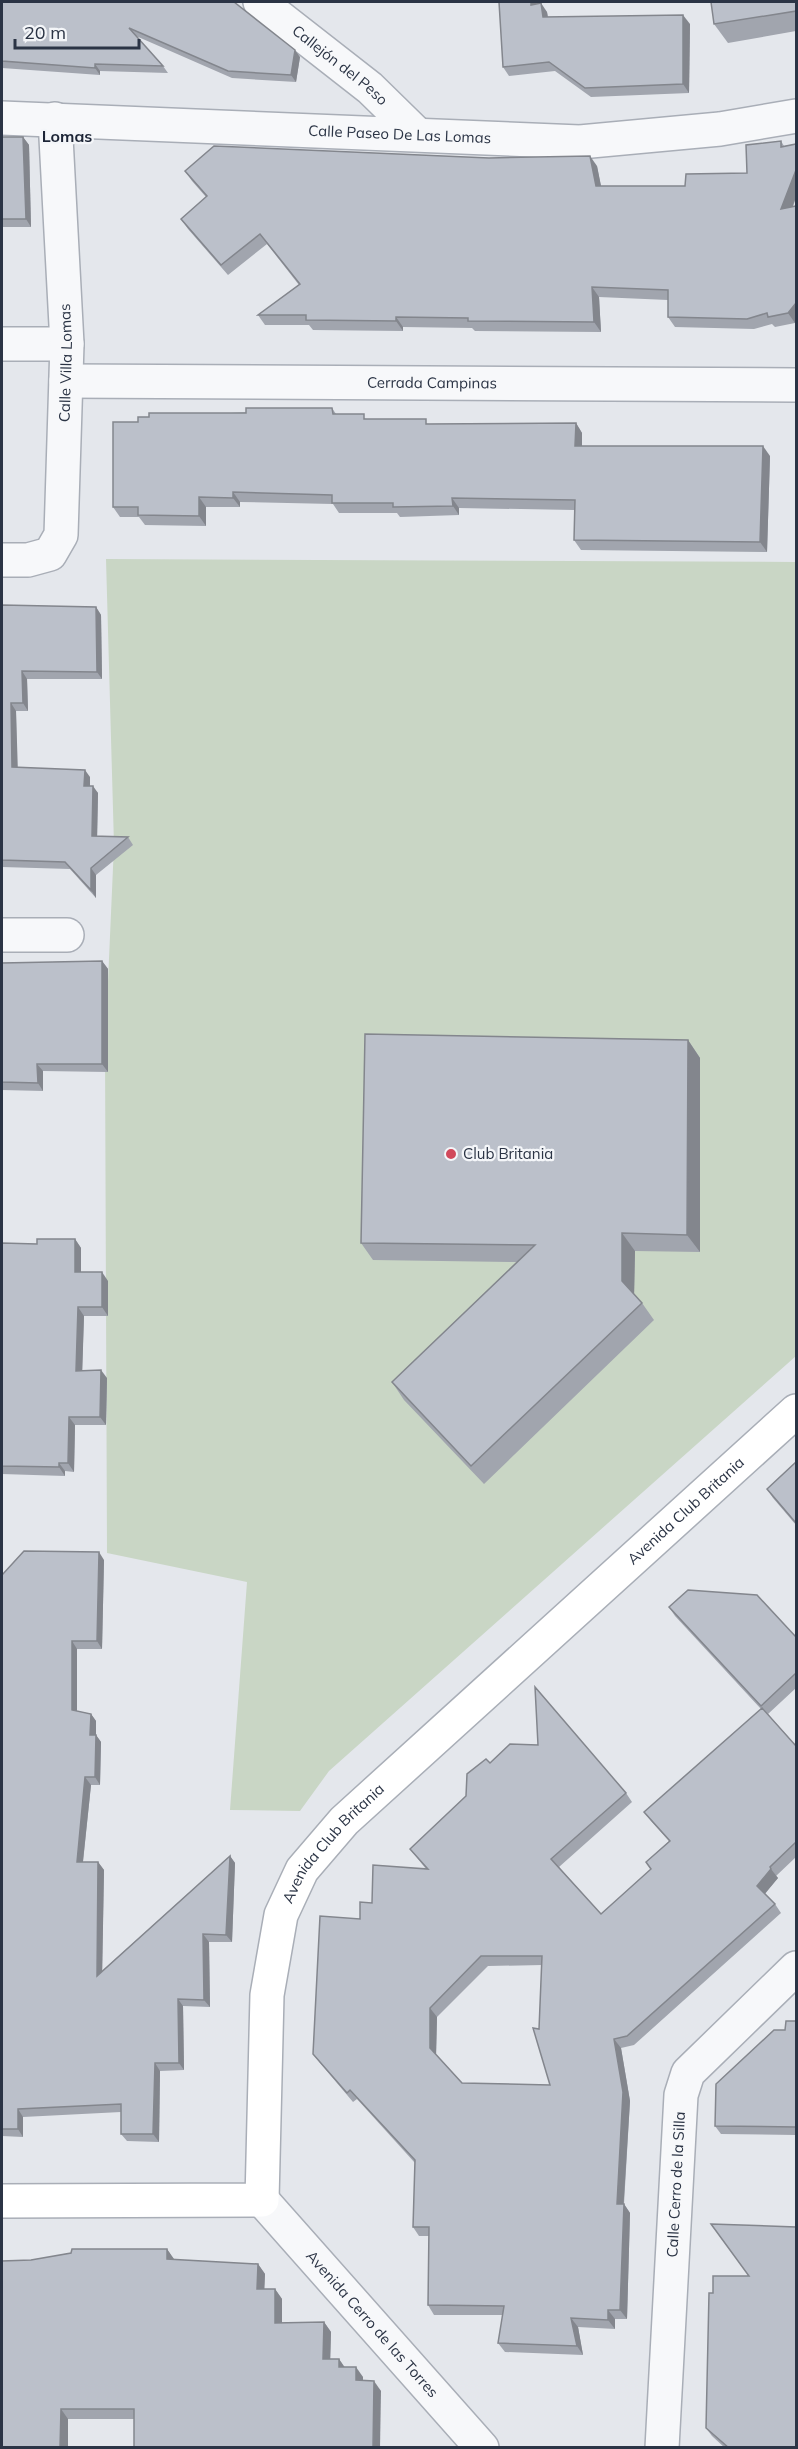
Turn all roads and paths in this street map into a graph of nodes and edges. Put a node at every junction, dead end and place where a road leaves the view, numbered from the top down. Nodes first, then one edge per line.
1 (260, 2) edge
2 (796, 116) edge
3 (2, 118) edge
4 (56, 119) junction
5 (417, 134) junction
6 (2, 344) edge
7 (67, 344) junction
8 (66, 381) junction
9 (796, 385) edge
10 (2, 560) edge
11 (2, 934) edge
12 (67, 935) dead end
13 (796, 1411) edge
14 (796, 1968) edge
15 (262, 2200) junction
16 (2, 2201) edge
17 (482, 2448) edge
18 (662, 2448) edge

1 - 5 street, Callejón del Peso
2 - 5 street, Calle Paseo De Las Lomas
3 - 4 street, Calle Paseo De Las Lomas
4 - 5 street, Calle Paseo De Las Lomas
4 - 7 street, Calle Villa Lomas
6 - 7 street
7 - 8 street, Calle Villa Lomas
8 - 9 street, Cerrada Campinas
8 - 10 street, Calle Villa Lomas
11 - 12 street
13 - 15 main road, Avenida Club Britania
14 - 18 street, Calle Cerro de la Silla
15 - 16 main road
15 - 17 street, Avenida Cerro de las Torres

